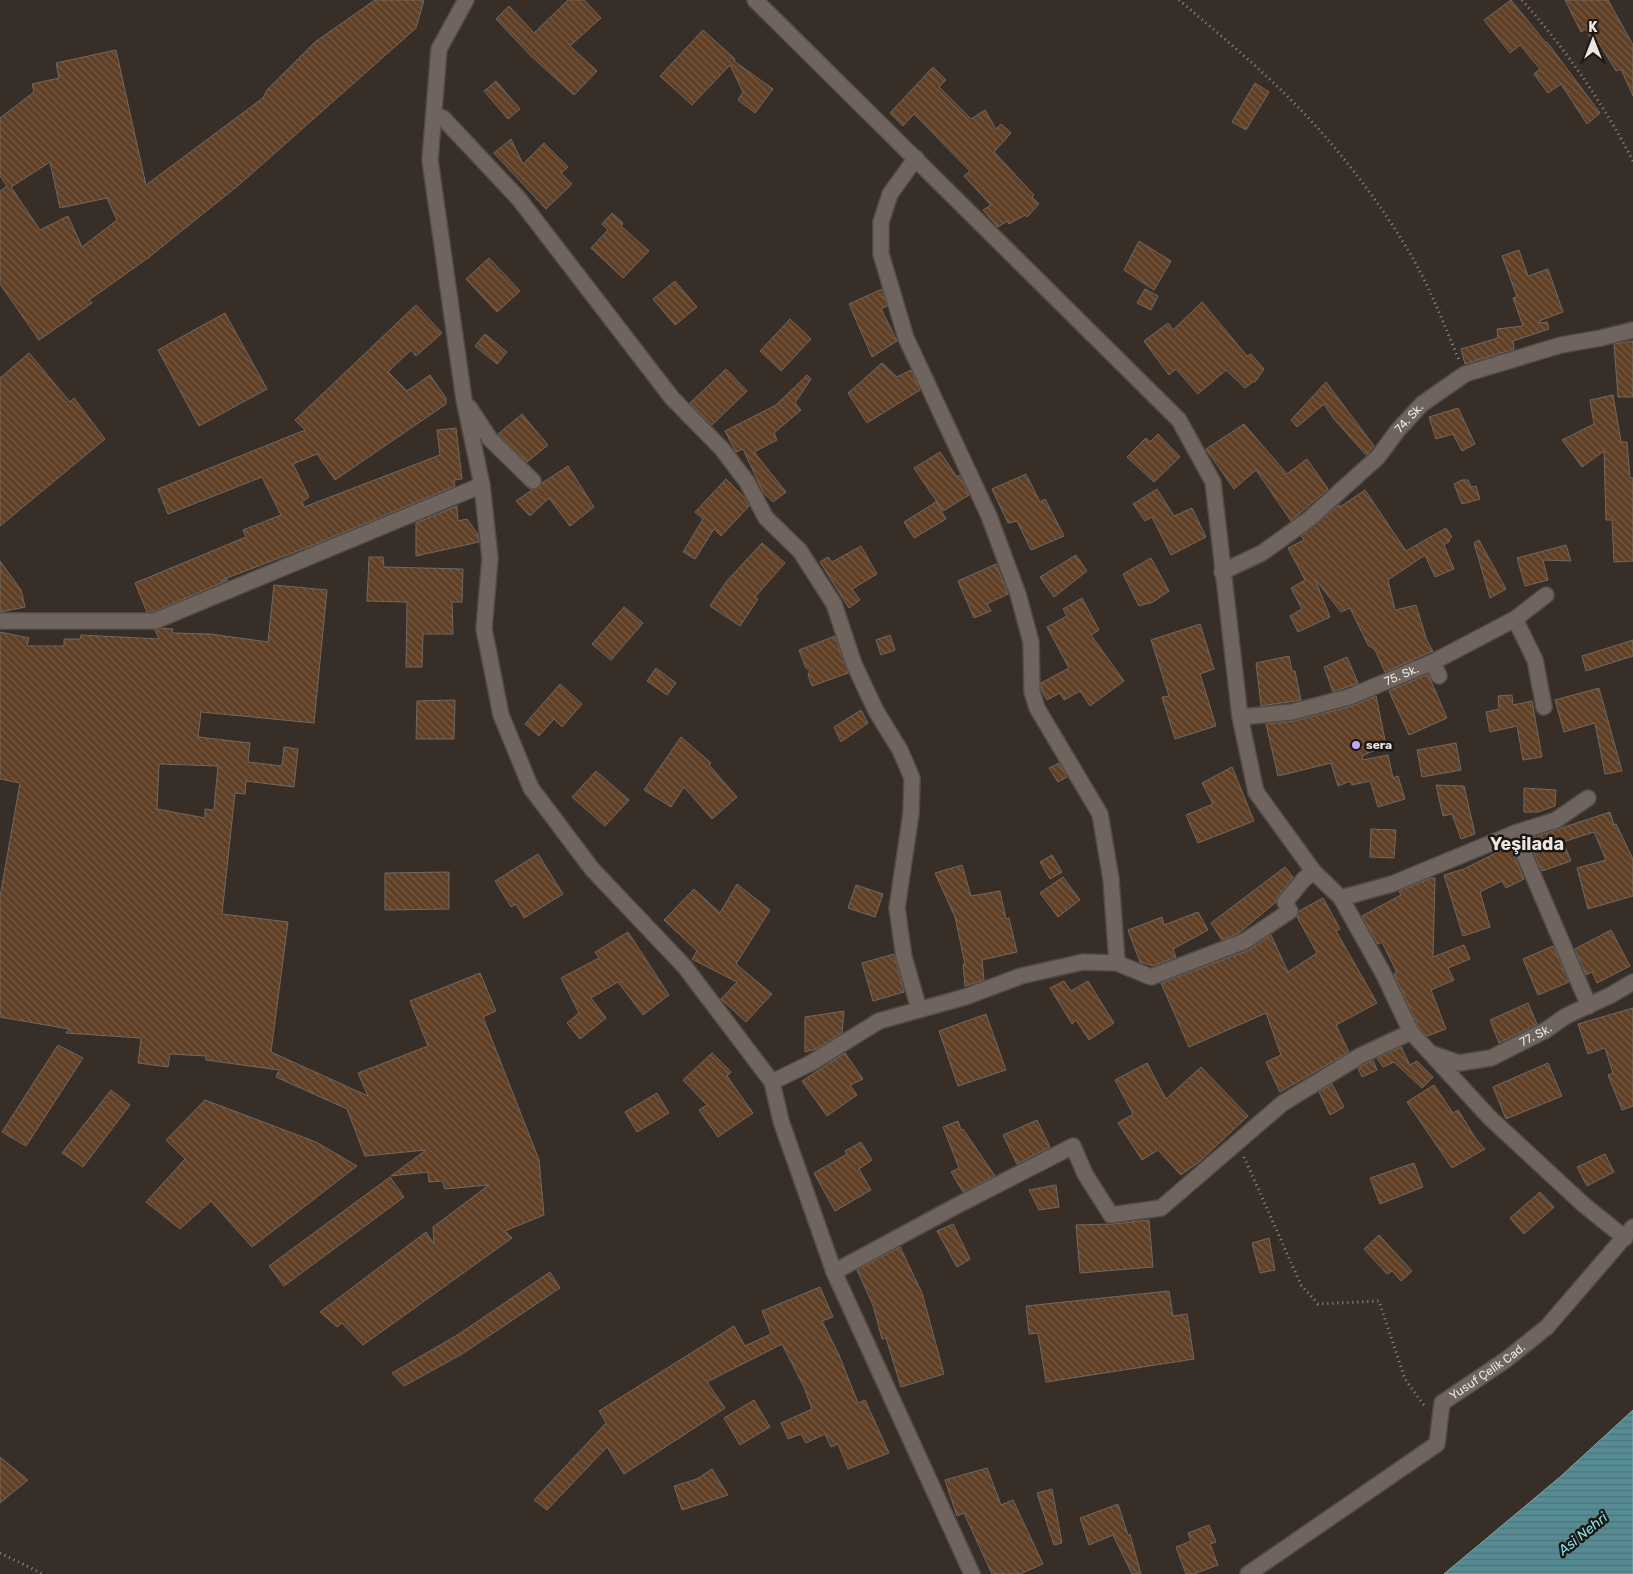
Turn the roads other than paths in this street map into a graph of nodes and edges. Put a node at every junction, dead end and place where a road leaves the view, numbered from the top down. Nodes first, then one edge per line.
1 (466, 0) edge
2 (755, 0) edge
3 (434, 115) junction
4 (916, 158) junction
5 (1633, 330) edge
6 (464, 400) junction
7 (534, 481) dead end
8 (482, 485) junction
9 (1222, 572) junction
10 (1546, 595) dead end
11 (1516, 619) junction
12 (0, 621) edge
13 (1433, 662) junction
14 (1439, 676) dead end
15 (1544, 707) dead end
16 (1240, 717) junction
17 (1588, 798) dead end
18 (1514, 834) junction
19 (1314, 872) junction
20 (1340, 898) junction
21 (1117, 962) junction
22 (1633, 982) edge
23 (1589, 1006) junction
24 (919, 1009) junction
25 (1411, 1032) junction
26 (1432, 1054) junction
27 (772, 1082) junction
28 (1629, 1232) edge
29 (834, 1272) junction
30 (972, 1574) edge
31 (1248, 1574) edge

1 - 3 street
2 - 4 street
3 - 6 street
3 - 24 street
4 - 9 street
4 - 21 street
5 - 9 street, 74. Sk.
6 - 7 street
6 - 8 street
8 - 12 street
8 - 27 street
9 - 16 street
10 - 11 street, 75. Sk.
11 - 13 street, 75. Sk.
11 - 15 street
13 - 14 street
13 - 16 street, 75. Sk.
16 - 19 street
17 - 18 street
18 - 20 street
18 - 23 street
19 - 20 street
19 - 21 street
20 - 25 street
21 - 24 street
22 - 23 street, 77. Sk.
23 - 26 street, 77. Sk.
24 - 27 street
25 - 26 street
25 - 29 street
26 - 28 street
27 - 29 street
28 - 31 street, Yusuf Çelik Cad.
29 - 30 street

